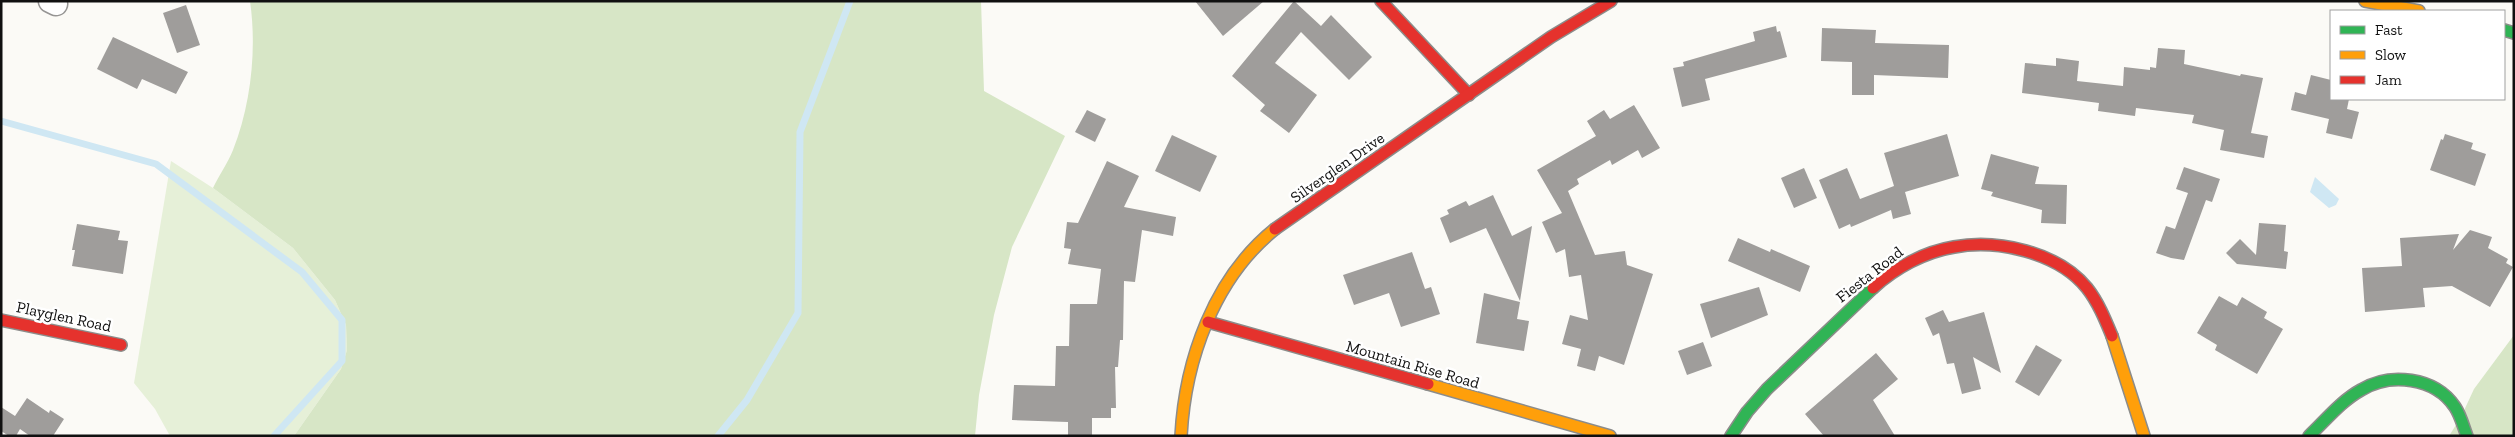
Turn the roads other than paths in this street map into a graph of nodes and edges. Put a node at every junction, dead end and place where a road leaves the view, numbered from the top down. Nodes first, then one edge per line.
1 (1382, 1) edge
2 (1611, 1) edge
3 (2365, 1) edge
4 (2414, 10) edge
5 (1468, 95) junction
6 (1, 320) edge
7 (1208, 322) junction
8 (121, 345) dead end
9 (1181, 436) edge
10 (1610, 436) edge
11 (1731, 436) edge
12 (2144, 436) edge
13 (2309, 436) edge
14 (2467, 436) edge

1 - 5 street
2 - 5 street, Silverglen Drive
3 - 4 street
5 - 7 street, Silverglen Drive
6 - 8 street, Playglen Road
7 - 9 street, Silverglen Drive
7 - 10 street, Mountain Rise Road
11 - 12 street, Fiesta Road
13 - 14 street

